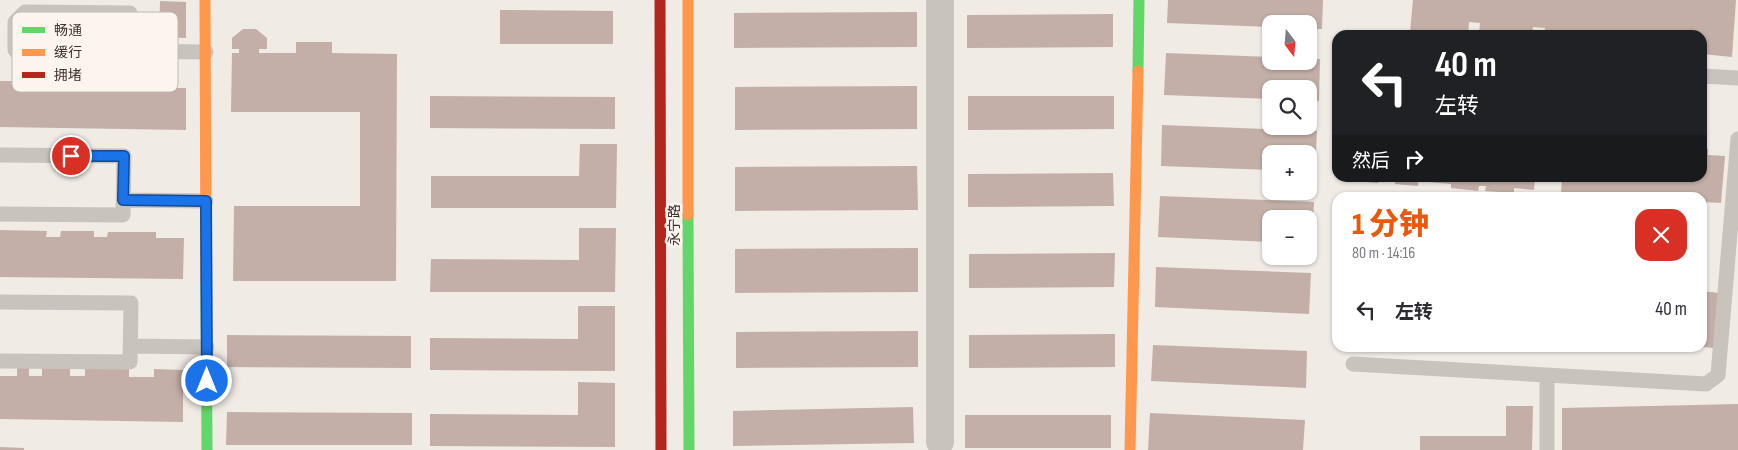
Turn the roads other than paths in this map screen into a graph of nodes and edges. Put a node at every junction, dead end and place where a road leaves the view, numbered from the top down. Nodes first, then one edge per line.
1 (206, 0) edge
2 (660, 0) edge
3 (688, 0) edge
4 (940, 0) edge
5 (1139, 0) edge
6 (178, 52) edge
7 (206, 52) junction
8 (1707, 76) edge
9 (1738, 78) edge
10 (1738, 139) edge
11 (0, 155) edge
12 (123, 200) junction
13 (206, 201) junction
14 (0, 214) edge
15 (0, 302) edge
16 (130, 346) junction
17 (207, 347) junction
18 (0, 361) edge
19 (1353, 364) dead end
20 (1547, 376) junction
21 (940, 442) dead end
22 (207, 450) edge
23 (661, 450) edge
24 (689, 450) edge
25 (1130, 450) edge
26 (1547, 450) edge

1 - 7 street
2 - 23 street, 永宁路
3 - 24 street, 永宁路
4 - 21 street
5 - 25 street
6 - 7 lane
7 - 13 street
8 - 9 lane
10 - 20 lane
11 - 12 lane
12 - 13 lane
12 - 14 lane
13 - 17 street
15 - 16 lane
16 - 17 lane
16 - 18 lane
17 - 22 street
19 - 20 lane
20 - 26 lane

